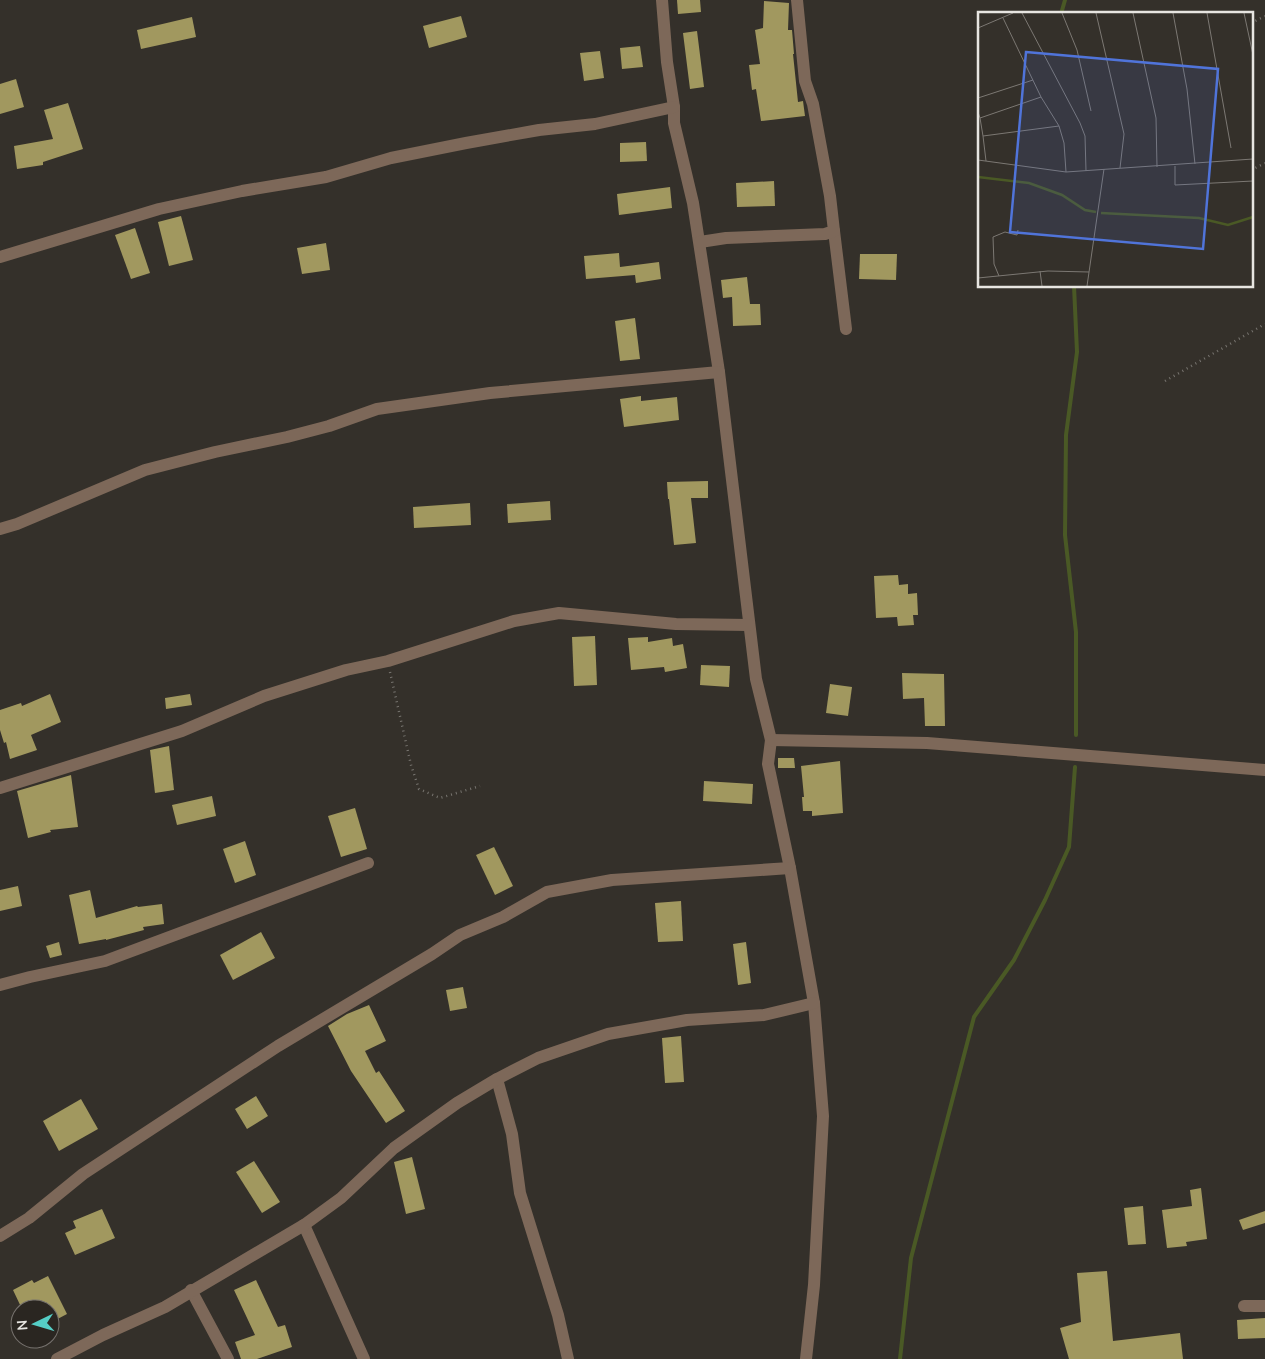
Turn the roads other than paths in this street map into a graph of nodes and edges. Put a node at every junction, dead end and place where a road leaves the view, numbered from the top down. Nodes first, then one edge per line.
1 (662, 0) edge
2 (797, 0) edge
3 (674, 108) junction
4 (834, 231) junction
5 (700, 242) junction
6 (0, 257) edge
7 (846, 329) dead end
8 (719, 372) junction
9 (0, 529) edge
10 (749, 625) junction
11 (770, 740) junction
12 (1265, 770) edge
13 (0, 788) edge
14 (368, 863) dead end
15 (790, 868) junction
16 (0, 985) edge
17 (814, 1003) junction
18 (497, 1079) junction
19 (304, 1225) junction
20 (0, 1236) edge
21 (192, 1290) junction
22 (1244, 1306) dead end
23 (1265, 1306) edge
24 (57, 1359) edge
25 (228, 1359) edge
26 (364, 1359) edge
27 (568, 1359) edge
28 (806, 1359) edge

1 - 3 street
2 - 4 street
3 - 5 street
3 - 6 street
4 - 5 street
4 - 7 street
5 - 8 street
8 - 9 street
8 - 10 street
10 - 11 street
10 - 13 street
11 - 12 street
11 - 15 street
14 - 16 street
15 - 17 street
15 - 20 street
17 - 18 street
17 - 28 street
18 - 19 street
18 - 27 street
19 - 21 street
19 - 26 street
21 - 24 street
21 - 25 street
22 - 23 street

